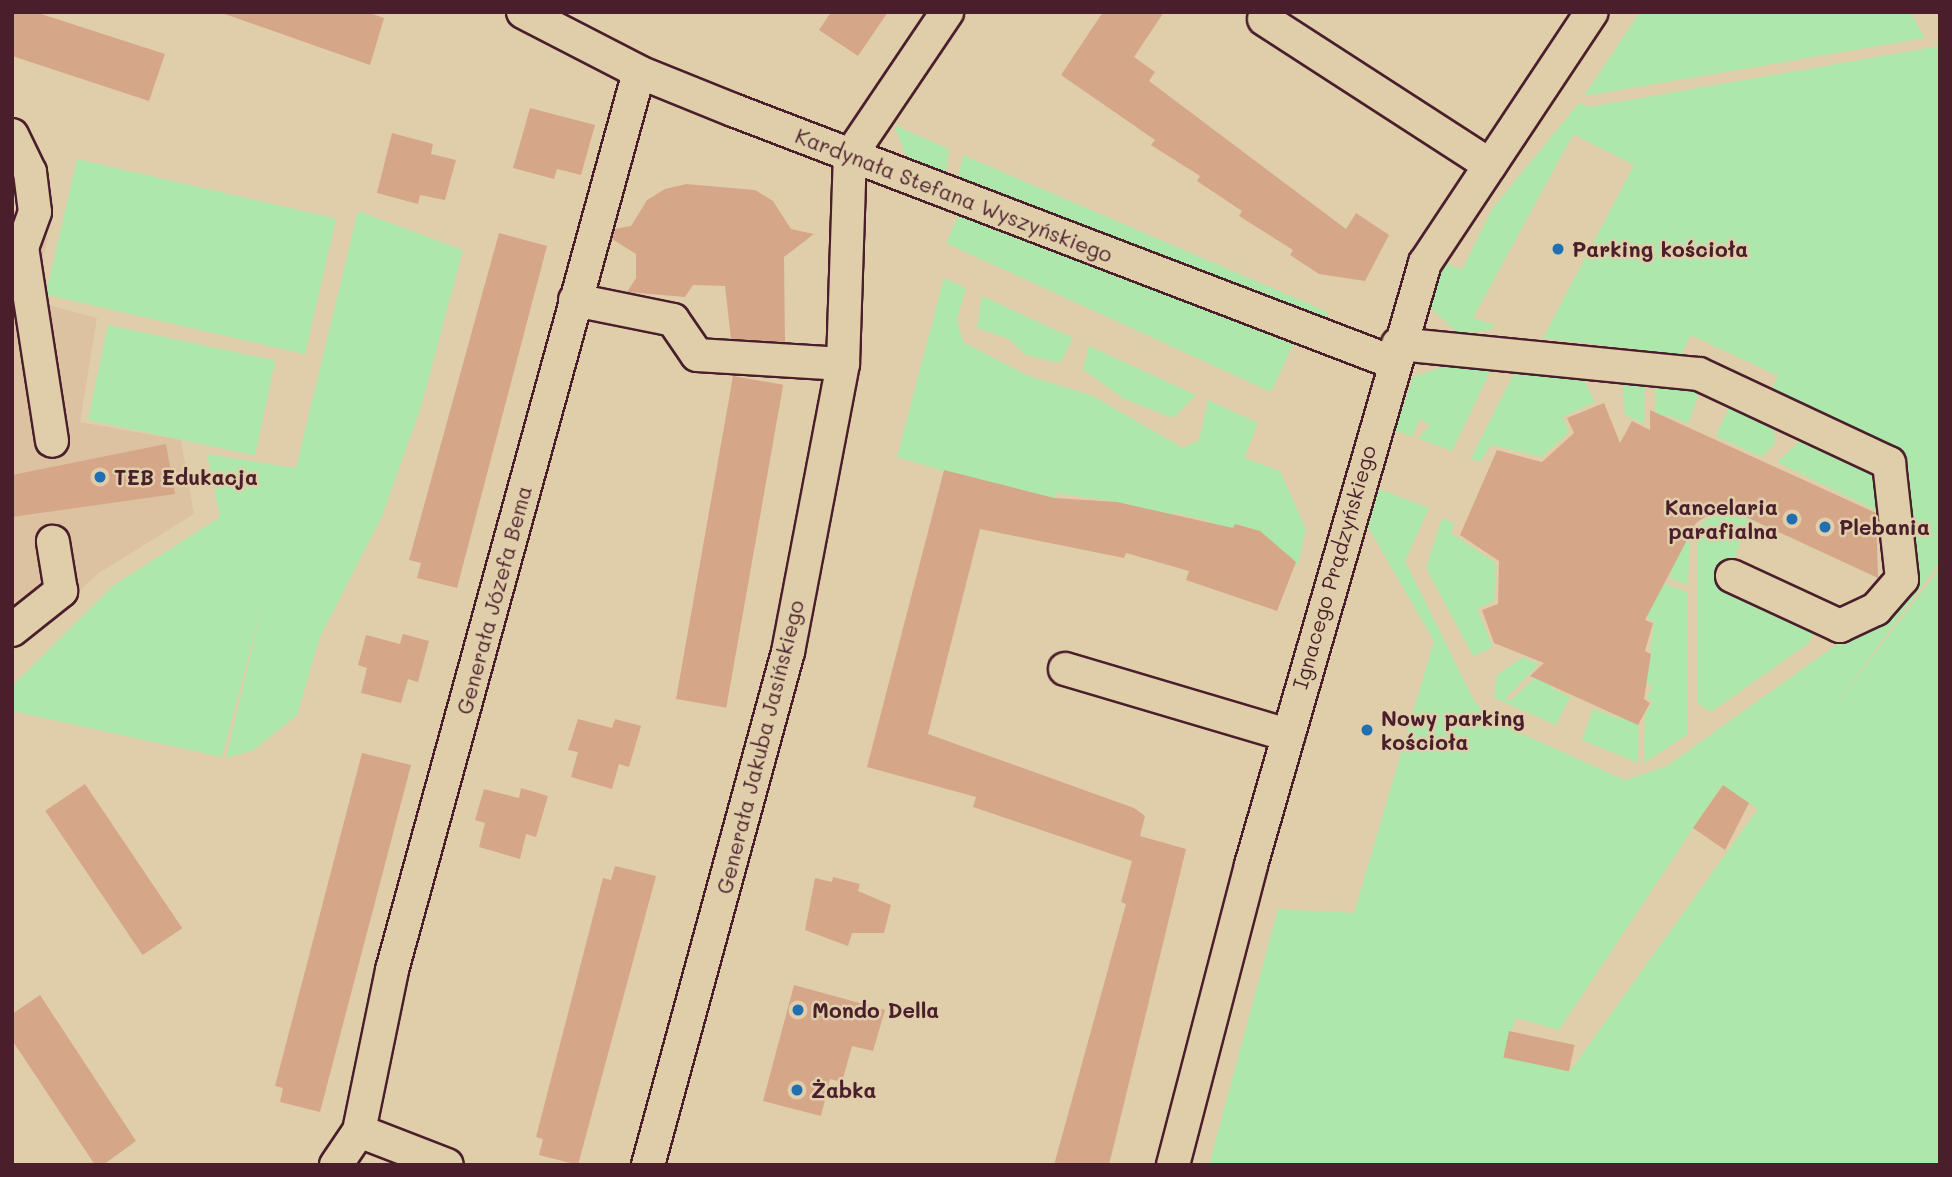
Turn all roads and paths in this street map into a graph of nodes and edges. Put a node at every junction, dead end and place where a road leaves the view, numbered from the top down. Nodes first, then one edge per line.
1 (523, 12) edge
2 (947, 12) edge
3 (1592, 12) edge
4 (1264, 19) dead end
5 (556, 21) edge
6 (639, 72) junction
7 (12, 135) edge
8 (850, 156) junction
9 (1490, 165) junction
10 (17, 248) edge
11 (575, 300) junction
12 (1395, 353) junction
13 (844, 364) junction
14 (52, 442) dead end
15 (53, 542) dead end
16 (1732, 576) dead end
17 (12, 631) edge
18 (1065, 669) dead end
19 (1288, 735) junction
20 (346, 1154) edge
21 (447, 1165) edge
22 (648, 1165) edge
23 (1173, 1165) edge

1 - 5 street, Kardynała Stefana Wyszyńskiego
2 - 8 street
3 - 9 street, Ignacego Prądzyńskiego
4 - 9 street
5 - 6 street, Kardynała Stefana Wyszyńskiego
6 - 8 street, Kardynała Stefana Wyszyńskiego
6 - 11 street, Generała Józefa Bema
7 - 10 street
8 - 12 street, Kardynała Stefana Wyszyńskiego
8 - 13 street, Generała Jakuba Jasińskiego
9 - 12 street, Ignacego Prądzyńskiego
10 - 14 street
11 - 13 street
11 - 20 street, Generała Józefa Bema
12 - 16 street, Kardynała Stefana Wyszyńskiego
12 - 19 street, Ignacego Prądzyńskiego
13 - 22 street, Generała Jakuba Jasińskiego
15 - 17 street
18 - 19 street
19 - 23 street, Ignacego Prądzyńskiego
20 - 21 street

